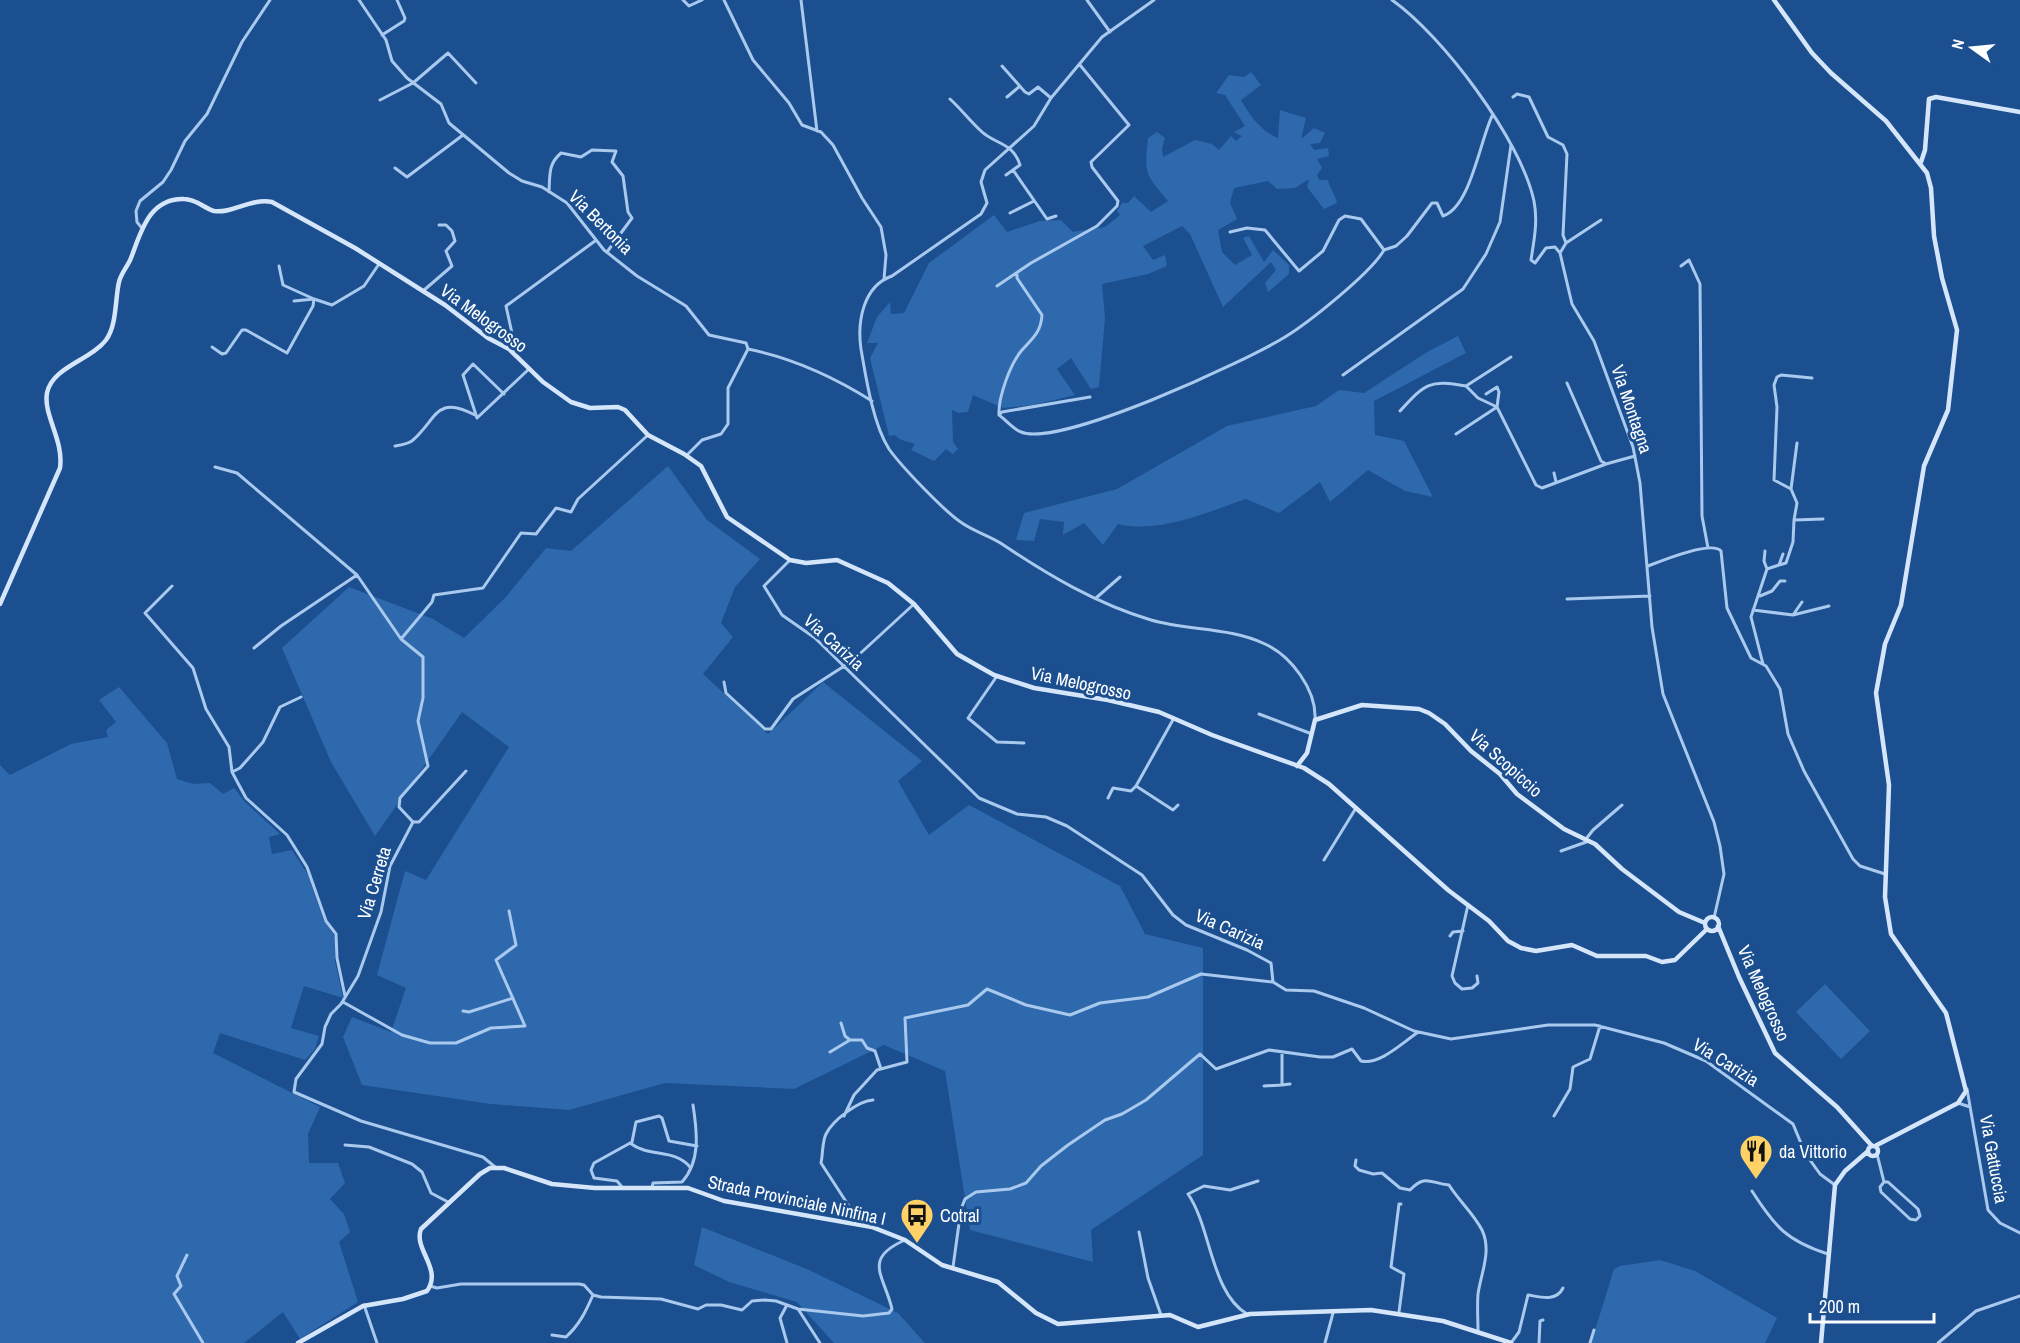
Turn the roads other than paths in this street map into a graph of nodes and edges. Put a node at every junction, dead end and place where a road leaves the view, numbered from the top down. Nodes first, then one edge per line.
1 (270, 0) edge
2 (359, 0) edge
3 (397, 0) edge
4 (683, 0) edge
5 (702, 0) edge
6 (724, 0) edge
7 (801, 0) edge
8 (1087, 0) edge
9 (1154, 0) edge
10 (1392, 0) edge
11 (1774, 0) edge
12 (1110, 32) junction
13 (382, 35) junction
14 (1080, 64) junction
15 (1002, 66) dead end
16 (413, 83) junction
17 (476, 83) dead end
18 (1020, 86) junction
19 (1007, 97) dead end
20 (1513, 97) dead end
21 (1051, 98) junction
22 (950, 99) dead end
23 (380, 100) dead end
24 (2020, 112) edge
25 (1493, 114) junction
26 (817, 130) junction
27 (463, 135) junction
28 (1511, 145) junction
29 (1011, 149) junction
30 (1921, 162) junction
31 (395, 168) dead end
32 (1013, 170) junction
33 (1006, 174) dead end
34 (549, 192) junction
35 (1034, 201) junction
36 (1010, 213) dead end
37 (1056, 216) dead end
38 (1601, 220) dead end
39 (439, 225) dead end
40 (141, 227) junction
41 (1230, 232) dead end
42 (595, 241) junction
43 (1566, 243) junction
44 (1384, 250) junction
45 (607, 252) junction
46 (1560, 253) junction
47 (1535, 263) junction
48 (380, 264) junction
49 (279, 266) dead end
50 (1681, 266) dead end
51 (1534, 268) dead end
52 (1018, 272) junction
53 (884, 279) junction
54 (997, 286) dead end
55 (423, 291) junction
56 (314, 299) junction
57 (294, 301) dead end
58 (212, 346) dead end
59 (748, 349) junction
60 (513, 352) junction
61 (1511, 357) dead end
62 (529, 369) junction
63 (1343, 375) dead end
64 (1812, 378) dead end
65 (1567, 383) dead end
66 (1466, 387) junction
67 (504, 394) junction
68 (1486, 394) dead end
69 (1090, 397) dead end
70 (872, 401) junction
71 (1497, 407) junction
72 (1400, 411) dead end
73 (475, 415) junction
74 (999, 415) junction
75 (1456, 434) dead end
76 (648, 435) junction
77 (1797, 443) dead end
78 (395, 446) dead end
79 (687, 455) junction
80 (1635, 456) junction
81 (1606, 464) junction
82 (215, 466) dead end
83 (1554, 473) dead end
84 (1556, 483) junction
85 (1791, 489) junction
86 (1823, 519) dead end
87 (1794, 520) junction
88 (1708, 548) junction
89 (1765, 551) dead end
90 (1783, 554) dead end
91 (790, 560) junction
92 (1779, 565) junction
93 (1648, 566) junction
94 (1767, 569) junction
95 (357, 575) junction
96 (1120, 577) dead end
97 (1785, 580) dead end
98 (172, 586) dead end
99 (1650, 596) junction
100 (1760, 596) junction
101 (1096, 598) junction
102 (1567, 599) dead end
103 (1802, 602) dead end
104 (0, 604) edge
105 (914, 604) junction
106 (1829, 606) dead end
107 (1753, 610) junction
108 (1793, 615) junction
109 (401, 639) junction
110 (254, 648) dead end
111 (1763, 664) junction
112 (844, 667) junction
113 (997, 676) junction
114 (724, 682) dead end
115 (301, 697) dead end
116 (1259, 714) dead end
117 (1174, 718) junction
118 (1316, 720) junction
119 (1312, 734) junction
120 (1024, 743) dead end
121 (1297, 766) junction
122 (466, 771) dead end
123 (232, 772) junction
124 (1136, 786) junction
125 (1108, 798) dead end
126 (1178, 805) dead end
127 (1622, 806) dead end
128 (1356, 808) junction
129 (413, 822) junction
130 (1588, 840) junction
131 (1561, 851) dead end
132 (1324, 860) dead end
133 (1885, 874) junction
134 (1468, 904) junction
135 (509, 911) dead end
136 (1714, 918) junction
137 (1706, 926) junction
138 (1719, 926) junction
139 (1463, 931) junction
140 (1450, 936) dead end
141 (1477, 976) dead end
142 (1273, 982) junction
143 (513, 998) junction
144 (344, 1000) junction
145 (463, 1011) dead end
146 (841, 1023) dead end
147 (1600, 1026) junction
148 (1419, 1032) junction
149 (850, 1040) junction
150 (830, 1052) dead end
151 (1282, 1052) junction
152 (881, 1069) junction
153 (1290, 1084) dead end
154 (1282, 1085) junction
155 (1263, 1086) dead end
156 (1966, 1087) junction
157 (1964, 1097) junction
158 (873, 1100) dead end
159 (1970, 1101) junction
160 (1958, 1103) junction
161 (693, 1105) dead end
162 (1971, 1108) junction
163 (844, 1116) junction
164 (1554, 1116) dead end
165 (630, 1143) junction
166 (345, 1145) dead end
167 (697, 1146) junction
168 (1872, 1151) junction
169 (1356, 1160) dead end
170 (690, 1167) junction
171 (495, 1168) junction
172 (1258, 1181) dead end
173 (1884, 1182) junction
174 (1835, 1185) junction
175 (622, 1187) junction
176 (652, 1187) junction
177 (1752, 1191) dead end
178 (448, 1202) junction
179 (1401, 1204) dead end
180 (872, 1227) junction
181 (1139, 1232) dead end
182 (2020, 1233) edge
183 (905, 1240) junction
184 (1830, 1254) junction
185 (188, 1255) dead end
186 (955, 1270) junction
187 (430, 1286) junction
188 (1563, 1288) dead end
189 (593, 1295) junction
190 (2020, 1296) edge
191 (364, 1305) junction
192 (787, 1305) junction
193 (798, 1309) junction
194 (1399, 1312) junction
195 (1333, 1313) junction
196 (1247, 1314) junction
197 (1161, 1315) junction
198 (1543, 1320) dead end
199 (1594, 1330) dead end
200 (1478, 1331) junction
201 (552, 1335) dead end
202 (203, 1343) edge
203 (298, 1343) edge
204 (377, 1343) edge
205 (787, 1343) edge
206 (820, 1343) edge
207 (1324, 1343) edge
208 (1511, 1343) edge
209 (1539, 1343) edge
210 (1590, 1343) edge
211 (1821, 1343) edge
212 (1938, 1343) edge

1 - 40 street
2 - 13 street, Via Bertonia
3 - 13 street
4 - 5 street
6 - 26 street
7 - 26 street
8 - 12 street
9 - 12 street
10 - 25 street
11 - 30 street
12 - 14 street
13 - 16 street, Via Bertonia
14 - 21 street
14 - 52 street
15 - 18 street
16 - 17 street
16 - 23 street
16 - 27 street, Via Bertonia
18 - 19 street
18 - 21 street
20 - 43 street
21 - 29 street
22 - 29 street
24 - 30 street
25 - 28 street
25 - 44 street
26 - 53 street
27 - 31 street
27 - 34 street, Via Bertonia
28 - 47 street
28 - 63 street
29 - 32 street
29 - 53 street
30 - 133 street
32 - 33 street
32 - 35 street
34 - 42 street, Via Bertonia
34 - 45 street
35 - 36 street
35 - 37 street
38 - 43 street
39 - 55 street
40 - 48 street, Via Melogrosso
40 - 104 street, Via Melogrosso
41 - 44 street
42 - 45 street, Via Bertonia
42 - 60 street
43 - 46 street
44 - 74 street
45 - 59 street, Via Bertonia
46 - 47 street
46 - 80 street, Via Montagna
47 - 51 street
48 - 55 street, Via Melogrosso
48 - 56 street
49 - 56 street
50 - 88 street
52 - 54 street
52 - 74 street
53 - 70 street
55 - 60 street, Via Melogrosso
56 - 57 street
56 - 58 street
59 - 70 street, Via Bertonia
59 - 79 street
60 - 62 street, Via Melogrosso
61 - 66 street
62 - 67 street
62 - 76 street, Via Melogrosso
64 - 85 street
65 - 81 street
66 - 71 street
66 - 72 street
67 - 73 street
67 - 73 street
68 - 71 street
69 - 74 street
70 - 101 street
71 - 75 street
71 - 84 street
73 - 78 street
76 - 79 street, Via Melogrosso
76 - 109 street
77 - 85 street
79 - 91 street, Via Melogrosso
80 - 81 street
80 - 93 street, Via Montagna
81 - 84 street
82 - 95 street
83 - 84 street
85 - 87 street
86 - 87 street
87 - 92 street
88 - 93 street
88 - 111 street
89 - 94 street
90 - 92 street
91 - 105 street, Via Melogrosso
91 - 112 street, Via Carizia
92 - 94 street
93 - 99 street, Via Montagna
94 - 100 street
95 - 109 street
95 - 110 street
96 - 101 street
97 - 100 street
98 - 123 street
99 - 102 street
99 - 136 street, Via Montagna
100 - 107 street
101 - 118 street
103 - 108 street
105 - 112 street
105 - 113 street, Via Melogrosso
106 - 108 street
107 - 108 street
107 - 111 street
109 - 129 street
111 - 133 street
112 - 114 street
112 - 142 street, Via Carizia
113 - 117 street, Via Melogrosso
113 - 120 street
115 - 123 street
116 - 119 street
117 - 121 street, Via Melogrosso
117 - 124 street
118 - 119 street
118 - 130 street, Via Scopiccio
119 - 121 street
121 - 128 street, Via Melogrosso
122 - 129 street
123 - 144 street
124 - 125 street
124 - 126 street
127 - 130 street
128 - 132 street
128 - 134 street, Via Melogrosso
129 - 144 street, Via Cerreta
130 - 131 street
130 - 137 street, Via Scopiccio
133 - 156 street
134 - 137 street, Via Melogrosso
134 - 139 street
135 - 143 street
136 - 137 street, Via Melogrosso
136 - 138 street, Via Melogrosso
137 - 138 street
138 - 168 street, Via Melogrosso
139 - 140 street
139 - 141 street
142 - 148 street, Via Carizia
142 - 152 street
143 - 144 street
143 - 145 street
144 - 171 street, Via Cerreta
146 - 149 street
147 - 148 street, Via Carizia
147 - 164 street
147 - 174 street, Via Carizia
148 - 151 street
149 - 150 street
149 - 152 street
151 - 154 street
151 - 186 street
152 - 163 street
153 - 154 street
154 - 155 street
156 - 157 street
156 - 159 street, Via Gattuccia
157 - 159 street
157 - 160 street
158 - 163 street
159 - 162 street, Via Gattuccia
160 - 162 street
160 - 168 street
161 - 167 street
162 - 182 street, Via Gattuccia
163 - 180 street
165 - 167 street
165 - 170 street
165 - 175 street
166 - 178 street
167 - 170 street
168 - 173 street
168 - 174 street
169 - 200 street
170 - 176 street
171 - 175 street, Strada Provinciale Ninfina I
171 - 178 street
172 - 196 street
173 - 173 street
174 - 184 street
175 - 176 street, Strada Provinciale Ninfina I
176 - 180 street, Strada Provinciale Ninfina I
177 - 184 street
178 - 187 street
179 - 194 street
180 - 183 street, Strada Provinciale Ninfina I
181 - 197 street
183 - 186 street, Strada Provinciale Ninfina I
183 - 193 street
184 - 211 street
185 - 202 street
186 - 197 street, Strada Provinciale Ninfina I
187 - 189 street
187 - 191 street
188 - 208 street
189 - 192 street
189 - 201 street
190 - 212 street
191 - 203 street
191 - 204 street
192 - 193 street
192 - 205 street
193 - 206 street
194 - 195 street, Strada Provinciale Ninfina I
194 - 200 street, Strada Provinciale Ninfina I
195 - 196 street, Strada Provinciale Ninfina I
195 - 207 street
196 - 197 street, Strada Provinciale Ninfina I
198 - 209 street
199 - 210 street
200 - 208 street, Strada Provinciale Ninfina I

